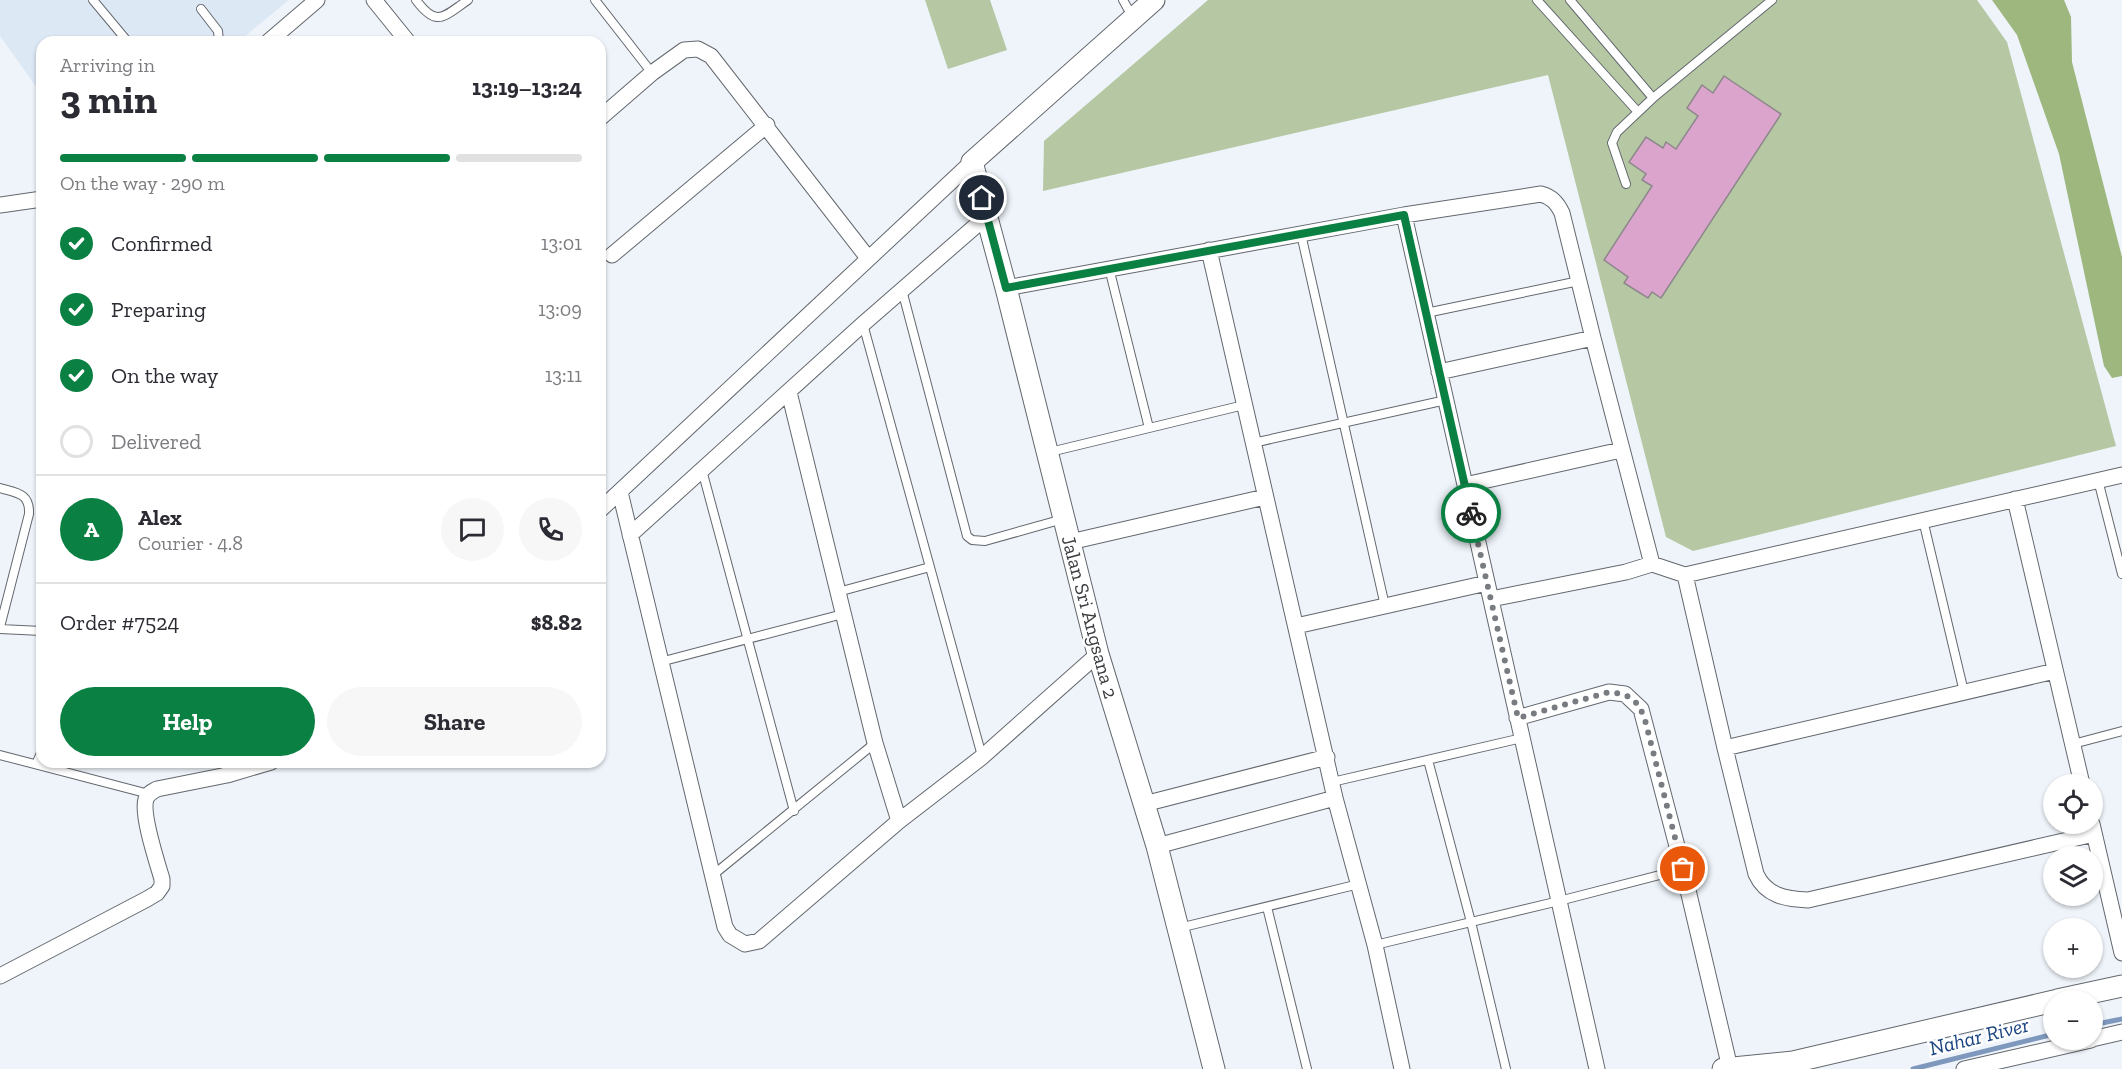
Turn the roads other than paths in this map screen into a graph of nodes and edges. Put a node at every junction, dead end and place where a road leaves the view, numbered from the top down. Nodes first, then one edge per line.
1 (93, 0) edge
2 (316, 0) edge
3 (416, 0) edge
4 (468, 0) edge
5 (595, 0) edge
6 (1154, 0) edge
7 (1537, 0) edge
8 (1570, 0) edge
9 (1772, 0) edge
10 (380, 4) edge
11 (201, 9) dead end
12 (1128, 9) edge
13 (123, 36) edge
14 (218, 36) edge
15 (275, 36) edge
16 (404, 36) edge
17 (652, 73) junction
18 (1653, 98) junction
19 (1638, 112) junction
20 (606, 113) edge
21 (767, 125) junction
22 (972, 162) junction
23 (1626, 184) dead end
24 (36, 200) edge
25 (0, 205) edge
26 (1404, 215) junction
27 (987, 216) junction
28 (1301, 234) junction
29 (1209, 250) junction
30 (612, 255) dead end
31 (868, 258) junction
32 (1109, 268) junction
33 (1579, 281) junction
34 (1006, 288) junction
35 (902, 290) junction
36 (1426, 313) junction
37 (863, 324) junction
38 (1593, 338) junction
39 (1440, 372) junction
40 (789, 392) junction
41 (1446, 400) junction
42 (1244, 405) junction
43 (1344, 423) junction
44 (1149, 428) junction
45 (1252, 443) junction
46 (1621, 450) junction
47 (1047, 453) junction
48 (702, 470) junction
49 (2122, 475) edge
50 (2098, 480) junction
51 (1465, 485) junction
52 (0, 488) edge
53 (620, 492) junction
54 (1265, 497) junction
55 (2015, 499) junction
56 (606, 505) edge
57 (1064, 519) junction
58 (1923, 520) junction
59 (630, 535) junction
60 (1070, 542) junction
61 (1652, 564) junction
62 (930, 567) junction
63 (2122, 574) edge
64 (1685, 575) junction
65 (1487, 583) junction
66 (838, 592) junction
67 (1491, 599) junction
68 (1385, 606) junction
69 (843, 614) junction
70 (1296, 626) junction
71 (0, 628) edge
72 (36, 631) edge
73 (748, 638) junction
74 (1098, 654) junction
75 (660, 662) junction
76 (2055, 671) junction
77 (1964, 692) junction
78 (1518, 718) junction
79 (2122, 730) edge
80 (1522, 738) junction
81 (874, 743) junction
82 (2073, 744) junction
83 (1725, 748) junction
84 (0, 755) edge
85 (982, 757) junction
86 (1327, 757) junction
87 (1428, 760) junction
88 (36, 764) edge
89 (51, 768) edge
90 (234, 768) edge
91 (252, 768) edge
92 (243, 771) junction
93 (2080, 774) edge
94 (1332, 782) junction
95 (148, 794) junction
96 (1335, 798) junction
97 (1144, 804) junction
98 (794, 811) junction
99 (899, 821) junction
100 (2073, 834) edge
101 (2094, 834) edge
102 (1157, 846) junction
103 (1683, 869) junction
104 (712, 876) junction
105 (1359, 884) junction
106 (1559, 901) junction
107 (1267, 907) junction
108 (1471, 922) junction
109 (1178, 928) junction
110 (1375, 945) junction
111 (2122, 952) edge
112 (0, 976) edge
113 (2122, 986) edge
114 (2103, 990) edge
115 (2043, 1004) edge
116 (2122, 1032) edge
117 (2103, 1036) edge
118 (2045, 1050) edge
119 (1726, 1068) edge
120 (1214, 1069) edge
121 (1307, 1069) edge
122 (1402, 1069) edge
123 (1506, 1069) edge
124 (1597, 1069) edge
125 (1964, 1069) edge

1 - 13 lane
2 - 15 street
3 - 4 lane
5 - 17 lane
6 - 12 street
7 - 19 lane
8 - 18 lane
9 - 18 lane
10 - 16 street
11 - 14 lane
12 - 22 street
17 - 20 street
17 - 21 street
18 - 19 lane
19 - 23 lane
21 - 30 street
21 - 31 street
22 - 27 street, Jalan Sri Angsana 2
22 - 31 street
24 - 25 street
26 - 28 street
26 - 33 street
26 - 36 street
27 - 34 street, Jalan Sri Angsana 2
27 - 35 street
28 - 29 street
28 - 43 lane
29 - 32 street
29 - 42 street
31 - 53 street
32 - 34 street
32 - 44 lane
33 - 36 lane
33 - 38 street
34 - 47 street, Jalan Sri Angsana 2
35 - 37 street
35 - 57 lane
36 - 39 street
37 - 40 street
37 - 62 lane
38 - 39 street
38 - 46 street
39 - 41 street
40 - 48 street
40 - 66 street
41 - 43 lane
41 - 51 street
42 - 44 lane
42 - 45 street
43 - 45 lane
43 - 68 lane
44 - 47 lane
45 - 54 street
46 - 51 street
46 - 61 street
47 - 57 street, Jalan Sri Angsana 2
48 - 59 street
48 - 73 lane
49 - 50 street
50 - 55 street
50 - 63 lane
51 - 65 street
52 - 71 lane
53 - 56 street
53 - 59 street
54 - 60 street
54 - 70 street
55 - 58 street
55 - 76 street
57 - 60 street, Jalan Sri Angsana 2
58 - 64 street
58 - 77 lane
59 - 75 street
60 - 74 street, Jalan Sri Angsana 2
61 - 64 street
61 - 67 street
62 - 66 lane
62 - 85 lane
64 - 83 street
65 - 67 street
65 - 68 street
66 - 69 street
67 - 78 street
68 - 70 street
69 - 73 lane
69 - 81 street
70 - 86 street
71 - 72 lane
73 - 75 lane
73 - 98 lane
74 - 85 street
74 - 97 street, Jalan Sri Angsana 2
75 - 104 street
76 - 77 street
76 - 82 street
77 - 83 street
78 - 80 street
78 - 103 street
79 - 82 lane
80 - 87 lane
80 - 106 street
81 - 98 lane
81 - 99 street
82 - 93 street
83 - 100 street
84 - 88 lane
85 - 99 street
86 - 94 street
86 - 97 street
87 - 94 lane
87 - 108 lane
89 - 95 lane
90 - 92 lane
91 - 92 street
92 - 95 street
94 - 96 street
95 - 112 street
96 - 102 street
96 - 105 street
97 - 102 street, Jalan Sri Angsana 2
98 - 104 lane
99 - 104 street
101 - 111 street
102 - 109 street, Jalan Sri Angsana 2
103 - 106 lane
103 - 119 street
105 - 107 lane
105 - 110 street
106 - 108 lane
106 - 124 street
107 - 109 lane
107 - 121 lane
108 - 110 lane
108 - 123 lane
109 - 120 street, Jalan Sri Angsana 2
110 - 122 street
113 - 114 street
115 - 119 street
116 - 117 street
118 - 125 street

